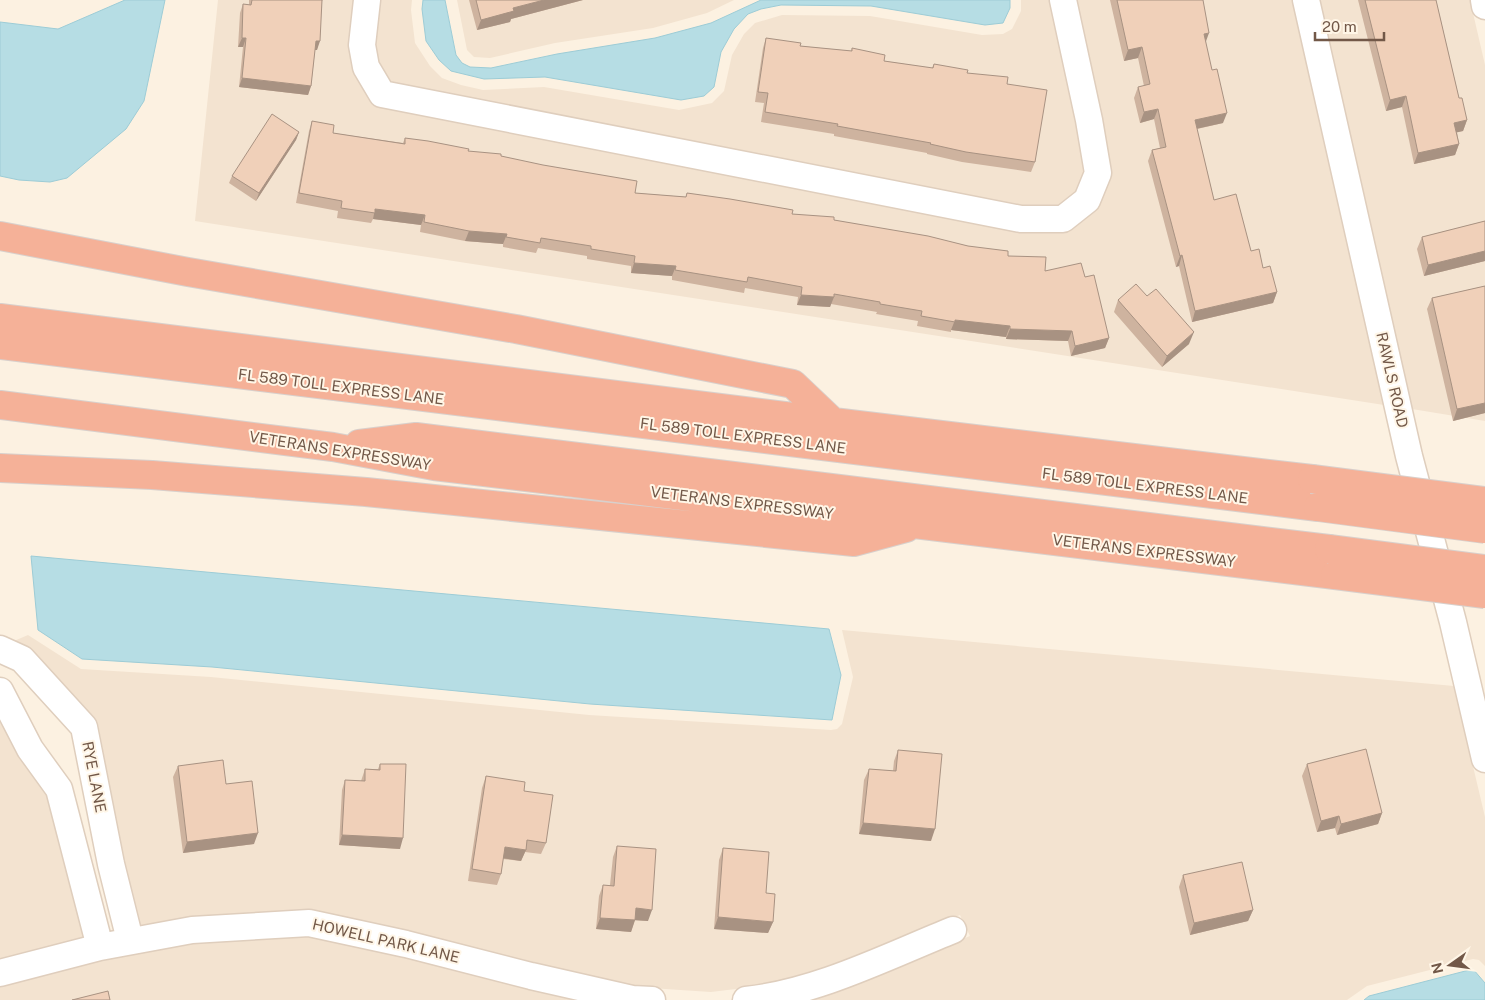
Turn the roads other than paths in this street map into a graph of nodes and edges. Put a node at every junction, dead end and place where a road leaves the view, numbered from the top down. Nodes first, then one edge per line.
1 (367, 0) edge
2 (1063, 0) edge
3 (1306, 0) edge
4 (1484, 0) edge
5 (1485, 6) edge
6 (0, 236) edge
7 (0, 318) edge
8 (0, 345) edge
9 (0, 405) edge
10 (833, 422) junction
11 (333, 446) junction
12 (0, 468) edge
13 (1485, 501) edge
14 (922, 524) junction
15 (1485, 529) edge
16 (1485, 569) edge
17 (1485, 594) edge
18 (0, 648) edge
19 (45, 685) junction
20 (6, 702) edge
21 (1485, 759) edge
22 (94, 778) junction
23 (59, 789) junction
24 (953, 930) dead end
25 (130, 940) junction
26 (100, 946) junction
27 (0, 973) edge
28 (652, 1000) edge
29 (746, 1000) edge

1 - 2 street
3 - 21 street, RAWLS ROAD
4 - 5 street
6 - 10 highway
7 - 10 highway
8 - 15 highway, FL 589 TOLL EXPRESS LANE, bridge
9 - 11 highway, VETERANS EXPRESSWAY
10 - 13 highway, bridge
11 - 14 highway, VETERANS EXPRESSWAY
11 - 16 highway, bridge
12 - 14 highway
14 - 17 highway, VETERANS EXPRESSWAY, bridge
18 - 19 street, RYE LANE
19 - 20 street
19 - 22 street, RYE LANE
20 - 23 street
22 - 23 street
22 - 25 street, RYE LANE
23 - 26 street
24 - 29 street
25 - 26 street, HOWELL PARK LANE
25 - 28 street, HOWELL PARK LANE
26 - 27 street, HOWELL PARK LANE

